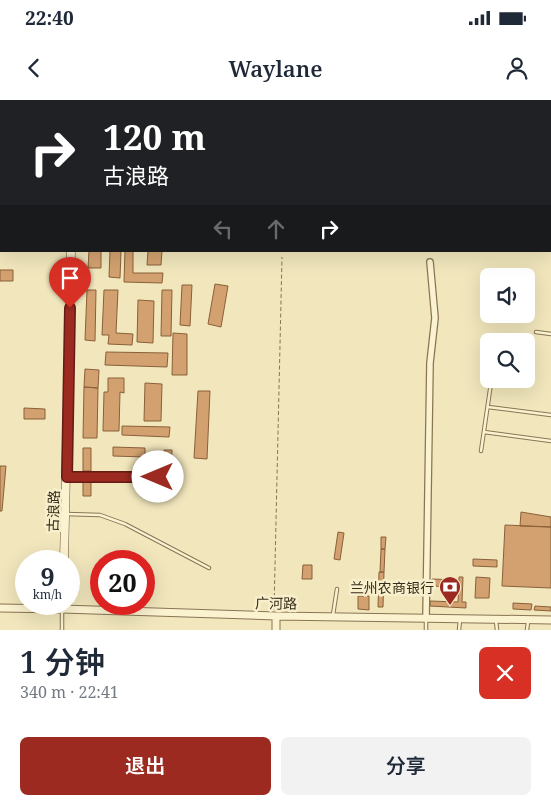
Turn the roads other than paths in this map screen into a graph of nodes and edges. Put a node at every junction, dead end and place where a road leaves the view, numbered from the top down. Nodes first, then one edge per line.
1 (71, 252) edge
2 (430, 262) dead end
3 (536, 332) dead end
4 (551, 334) edge
5 (490, 388) edge
6 (487, 407) junction
7 (551, 415) edge
8 (484, 432) junction
9 (551, 441) edge
10 (481, 451) dead end
11 (67, 477) junction
12 (158, 477) dead end
13 (66, 514) junction
14 (64, 550) edge
15 (209, 568) dead end
16 (337, 589) dead end
17 (80, 607) edge
18 (0, 608) edge
19 (15, 608) edge
20 (62, 615) edge
21 (276, 616) junction
22 (332, 616) junction
23 (426, 618) junction
24 (460, 619) junction
25 (496, 619) junction
26 (528, 620) junction
27 (551, 620) edge
28 (62, 630) edge
29 (276, 630) edge
30 (426, 630) edge
31 (459, 630) edge
32 (497, 630) edge
33 (527, 630) edge

1 - 11 main road, 古浪路
2 - 23 street
3 - 4 lane
5 - 6 lane
6 - 7 lane
6 - 8 lane
8 - 9 lane
8 - 10 lane
11 - 12 lane
11 - 13 main road, 古浪路
13 - 14 main road, 古浪路
13 - 15 lane
16 - 22 lane
17 - 21 street, 广河路
18 - 19 street, 广河路
20 - 28 lane
21 - 22 street, 广河路
21 - 29 street
22 - 23 street, 广河路
23 - 24 street, 广河路
23 - 30 lane
24 - 25 street, 广河路
24 - 31 lane
25 - 26 street, 广河路
25 - 32 lane
26 - 27 street, 广河路
26 - 33 lane

